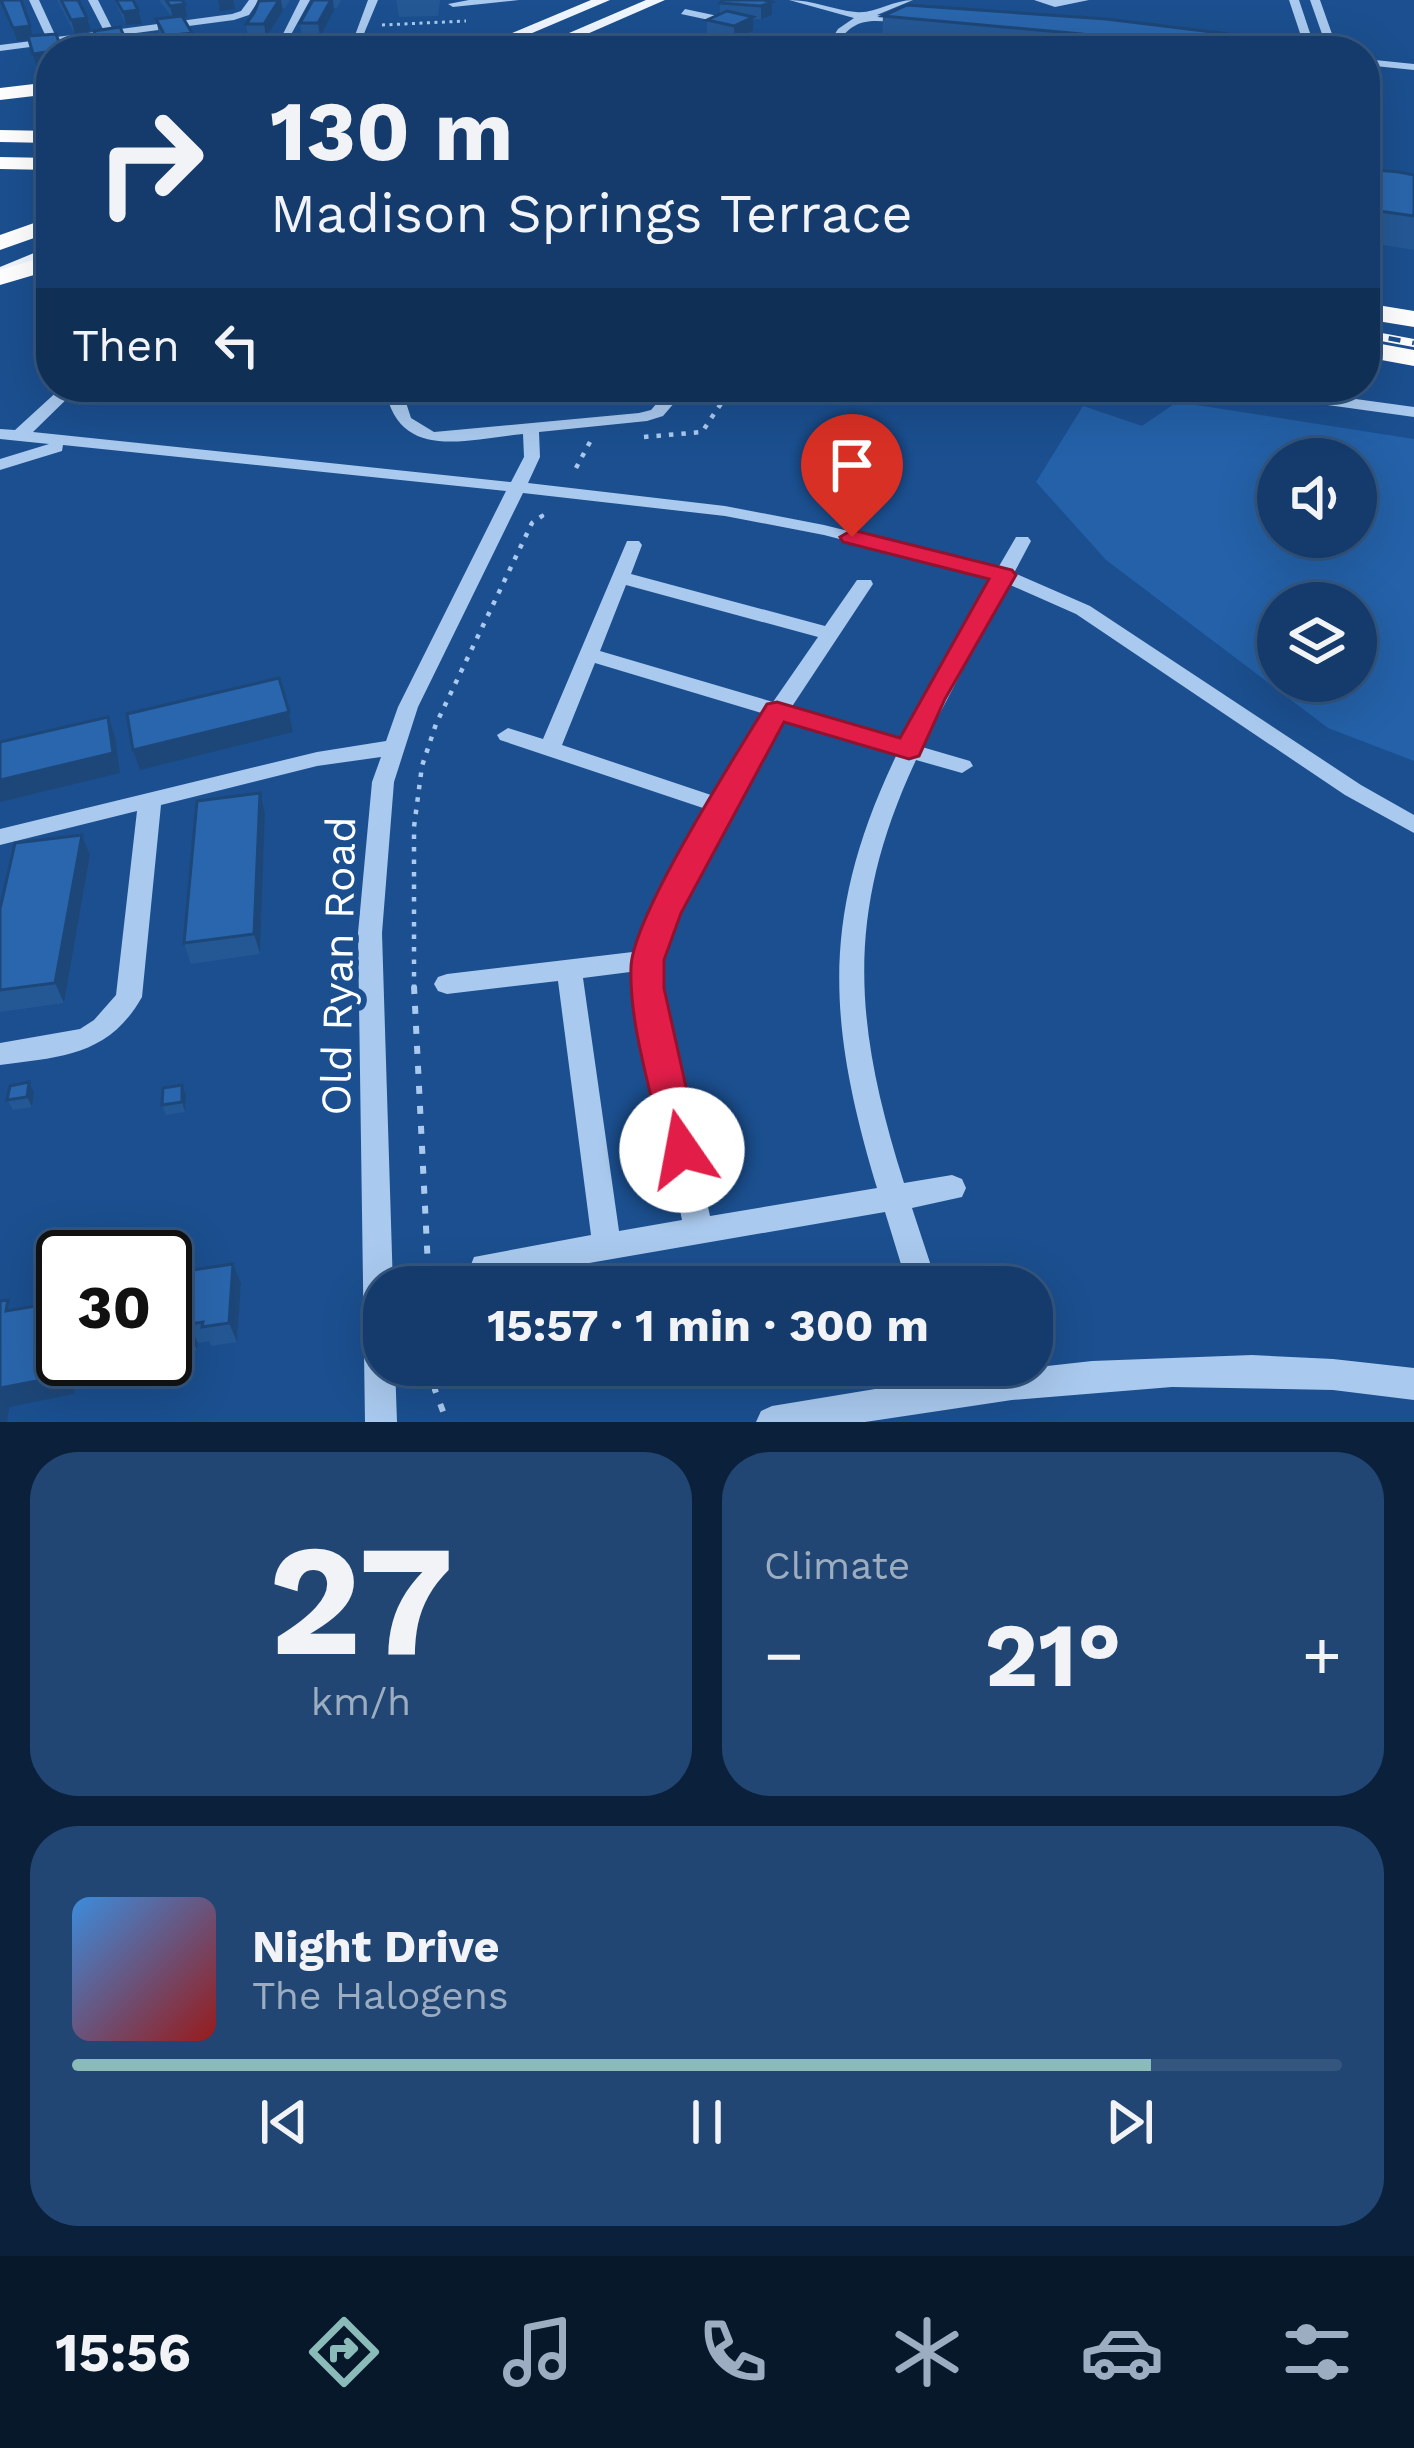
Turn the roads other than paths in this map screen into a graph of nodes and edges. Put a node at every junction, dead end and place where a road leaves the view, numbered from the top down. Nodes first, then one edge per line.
1 (34, 0) edge
2 (93, 0) edge
3 (254, 0) edge
4 (305, 0) edge
5 (373, 0) edge
6 (514, 0) edge
7 (603, 0) edge
8 (658, 0) edge
9 (794, 0) edge
10 (908, 0) edge
11 (1039, 0) edge
12 (1084, 0) edge
13 (1294, 0) edge
14 (1315, 0) edge
15 (453, 2) edge
16 (685, 12) dead end
17 (754, 17) edge
18 (864, 17) junction
19 (450, 20) dead end
20 (914, 22) edge
21 (110, 34) junction
22 (51, 36) edge
23 (94, 36) edge
24 (285, 36) edge
25 (358, 36) dead end
26 (514, 36) edge
27 (571, 36) edge
28 (835, 36) edge
29 (1306, 36) edge
30 (1328, 36) edge
31 (36, 43) edge
32 (0, 48) edge
33 (1380, 64) edge
34 (1414, 67) edge
35 (36, 90) edge
36 (0, 94) edge
37 (0, 136) edge
38 (36, 136) edge
39 (0, 166) edge
40 (36, 166) edge
41 (36, 230) edge
42 (0, 245) edge
43 (36, 259) edge
44 (36, 266) edge
45 (0, 276) edge
46 (1380, 355) edge
47 (1414, 361) edge
48 (52, 402) edge
49 (397, 402) edge
50 (666, 402) edge
51 (1342, 402) edge
52 (1414, 412) edge
53 (531, 428) junction
54 (9, 435) edge
55 (77, 442) junction
56 (0, 465) edge
57 (518, 487) junction
58 (1022, 541) dead end
59 (633, 545) dead end
60 (1004, 575) junction
61 (620, 578) junction
62 (864, 584) dead end
63 (830, 634) junction
64 (588, 654) junction
65 (777, 711) junction
66 (508, 735) dead end
67 (391, 748) junction
68 (550, 748) junction
69 (909, 750) junction
70 (962, 766) dead end
71 (150, 799) junction
72 (721, 806) junction
73 (1414, 825) edge
74 (0, 837) edge
75 (647, 960) junction
76 (569, 968) junction
77 (447, 984) dead end
78 (0, 1054) edge
79 (952, 1188) dead end
80 (895, 1197) junction
81 (699, 1231) junction
82 (607, 1246) junction
83 (491, 1266) edge
84 (916, 1266) edge
85 (1053, 1374) edge
86 (1414, 1384) edge
87 (919, 1386) edge
88 (380, 1422) edge
89 (772, 1422) edge

1 - 22 street
2 - 21 street
3 - 21 street
4 - 24 street
5 - 25 street
6 - 15 street
7 - 26 main road
8 - 27 main road
9 - 18 street
10 - 18 street
11 - 12 street
13 - 29 street
14 - 30 street
15 - 19 street
16 - 17 street
18 - 20 street
18 - 28 street
21 - 23 street
31 - 32 street
33 - 34 street
35 - 36 highway
37 - 38 highway
39 - 40 highway
41 - 42 highway
43 - 45 main road
44 - 45 highway
46 - 47 highway
48 - 54 street
49 - 53 street
50 - 53 street
51 - 52 street
53 - 57 street, Old Ryan Road
54 - 55 street
55 - 56 street
55 - 57 street
57 - 60 street
57 - 67 street, Old Ryan Road
58 - 60 street
59 - 61 street
60 - 69 street
60 - 73 street
61 - 63 street
61 - 64 street
62 - 63 street
63 - 65 street
64 - 65 street
64 - 68 street
65 - 69 street
65 - 72 street
66 - 68 street
67 - 71 street
67 - 88 street, Old Ryan Road
68 - 72 street
69 - 70 street
69 - 80 street
71 - 74 street
71 - 78 street
72 - 75 street
75 - 76 street
75 - 81 street
76 - 77 street
76 - 82 street
79 - 80 street
80 - 81 street
80 - 84 street
81 - 82 street
82 - 83 street
85 - 86 street
87 - 89 street

